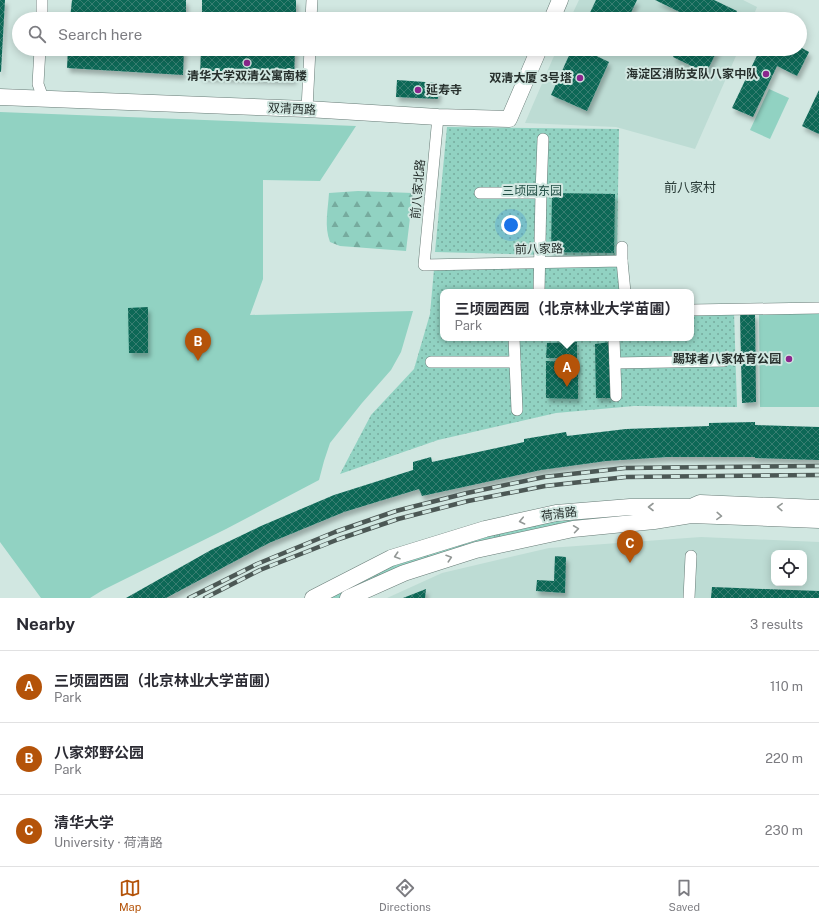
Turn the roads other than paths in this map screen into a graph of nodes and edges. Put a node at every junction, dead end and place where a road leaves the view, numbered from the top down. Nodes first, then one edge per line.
1 (42, 0) edge
2 (312, 0) edge
3 (560, 0) edge
4 (42, 12) edge
5 (311, 12) edge
6 (555, 12) edge
7 (40, 56) edge
8 (310, 56) edge
9 (536, 56) edge
10 (0, 97) edge
11 (43, 98) junction
12 (307, 109) junction
13 (438, 117) junction
14 (543, 139) dead end
15 (480, 193) dead end
16 (541, 193) junction
17 (622, 247) dead end
18 (622, 261) junction
19 (539, 262) junction
20 (424, 264) joint
21 (539, 289) edge
22 (625, 289) edge
23 (819, 308) edge
24 (694, 310) edge
25 (514, 341) edge
26 (614, 341) edge
27 (724, 361) dead end
28 (431, 362) dead end
29 (515, 362) junction
30 (615, 363) junction
31 (616, 396) dead end
32 (517, 410) dead end
33 (819, 508) edge
34 (819, 520) edge
35 (691, 556) dead end
36 (313, 598) edge
37 (348, 598) edge
38 (689, 598) edge

1 - 4 street
2 - 5 street
3 - 6 main road
7 - 11 street
8 - 12 street
9 - 13 main road, 双清西路
10 - 11 main road, 双清西路
11 - 12 main road, 双清西路
12 - 13 main road, 双清西路
13 - 20 street, 前八家北路
14 - 16 street
15 - 16 street
16 - 19 street
17 - 18 street
18 - 19 street, 前八家路
18 - 22 street
19 - 20 street, 前八家路
19 - 21 street
23 - 24 street
25 - 29 street
26 - 30 street
27 - 30 street
28 - 29 street
29 - 32 street
30 - 31 street
33 -> 36 main road, 荷清路
37 -> 34 main road, 荷清路
35 - 38 street

